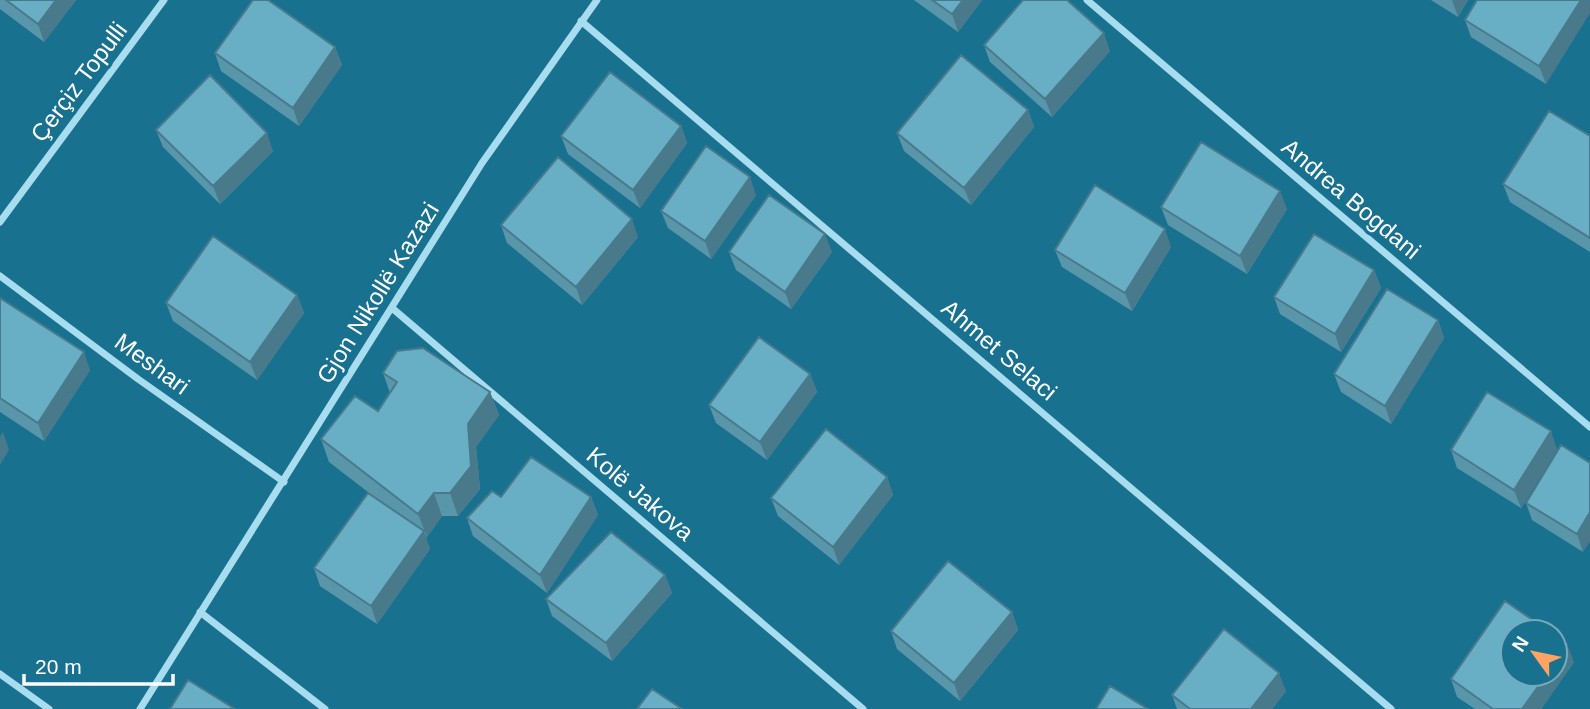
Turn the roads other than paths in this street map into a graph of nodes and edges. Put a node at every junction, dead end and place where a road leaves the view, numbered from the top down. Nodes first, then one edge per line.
1 (164, 0) edge
2 (597, 0) edge
3 (1087, 0) edge
4 (581, 22) junction
5 (0, 222) edge
6 (0, 276) edge
7 (393, 308) junction
8 (1590, 427) edge
9 (284, 482) junction
10 (200, 612) junction
11 (0, 674) edge
12 (49, 709) edge
13 (141, 709) edge
14 (325, 709) edge
15 (863, 709) edge
16 (1391, 709) edge

1 - 5 street, Çerçiz Topulli
2 - 4 street, Gjon Nikollë Kazazi
3 - 8 street, Andrea Bogdani
4 - 7 street, Gjon Nikollë Kazazi
4 - 16 street, Ahmet Selaci
6 - 9 street, Meshari
7 - 9 street, Gjon Nikollë Kazazi
7 - 15 street, Kolë Jakova
9 - 10 street, Gjon Nikollë Kazazi
10 - 13 street, Gjon Nikollë Kazazi
10 - 14 street
11 - 12 street

